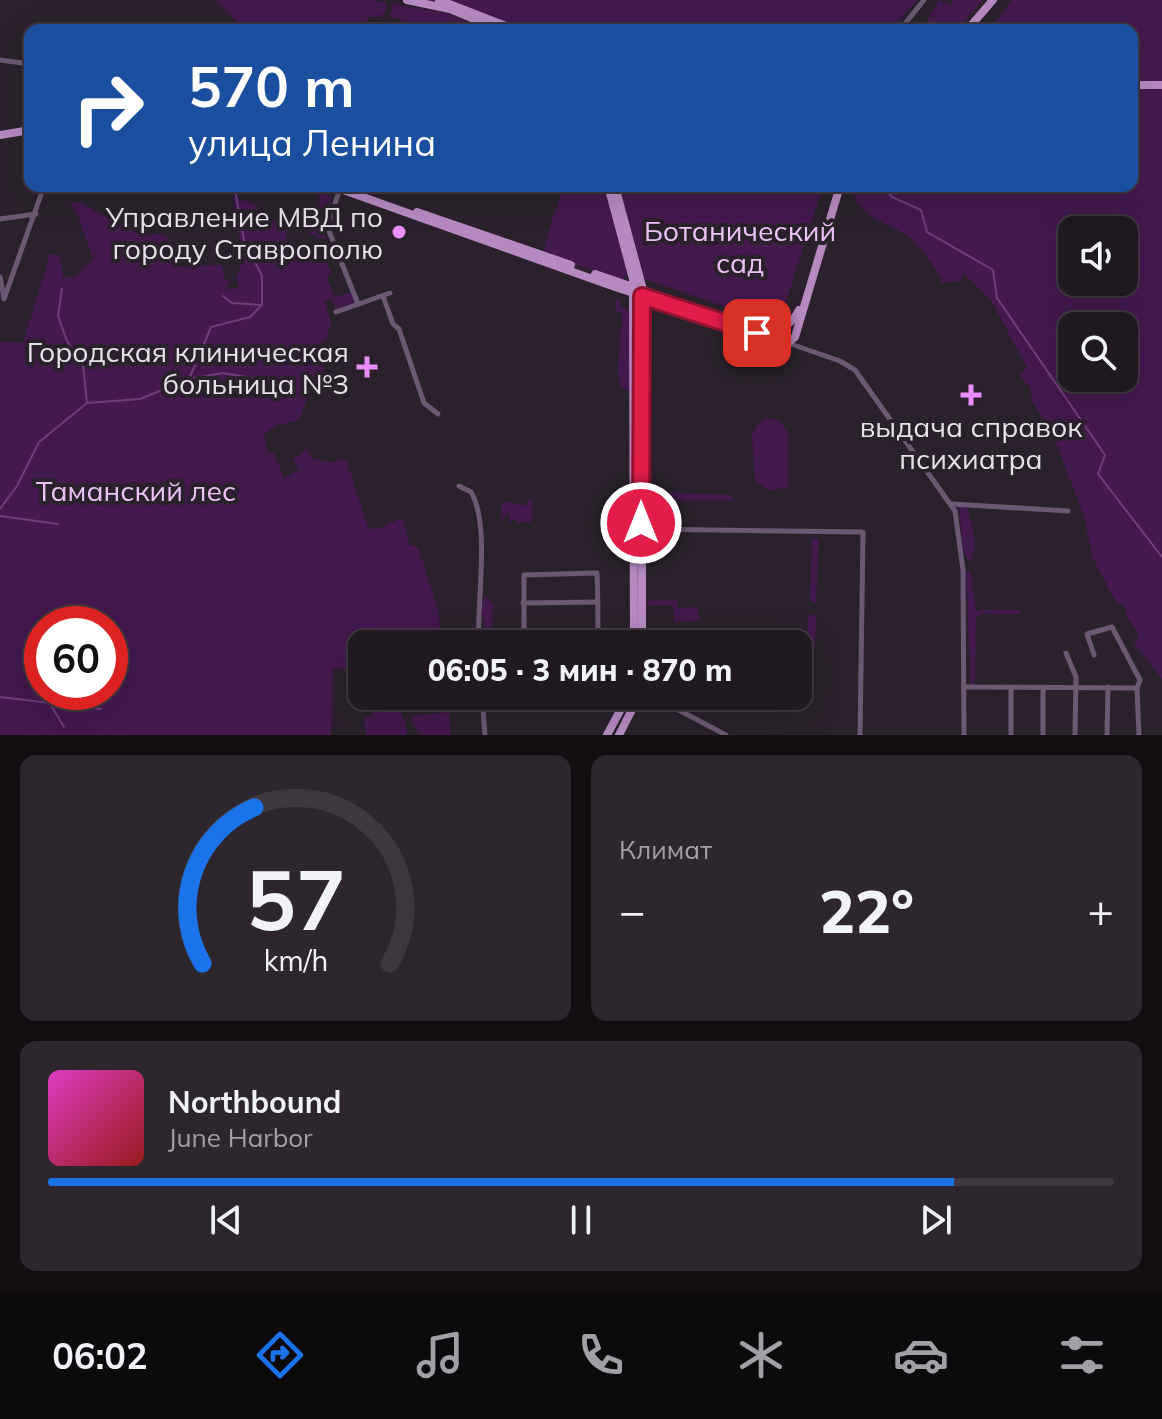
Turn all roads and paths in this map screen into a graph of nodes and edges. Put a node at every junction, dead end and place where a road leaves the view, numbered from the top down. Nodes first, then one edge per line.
1 (407, 0) edge
2 (439, 0) edge
3 (924, 0) edge
4 (993, 0) edge
5 (999, 0) edge
6 (486, 24) edge
7 (501, 24) edge
8 (905, 24) edge
9 (972, 24) edge
10 (979, 24) edge
11 (0, 60) edge
12 (24, 64) edge
13 (1138, 85) edge
14 (1162, 85) edge
15 (24, 131) edge
16 (0, 135) edge
17 (42, 192) edge
18 (337, 192) edge
19 (352, 192) edge
20 (614, 192) edge
21 (835, 192) edge
22 (836, 192) edge
23 (36, 214) junction
24 (0, 219) edge
25 (0, 277) edge
26 (637, 291) junction
27 (390, 293) dead end
28 (383, 296) junction
29 (2, 300) edge
30 (358, 304) junction
31 (336, 312) dead end
32 (783, 327) junction
33 (790, 339) junction
34 (438, 414) dead end
35 (459, 486) dead end
36 (951, 504) junction
37 (1068, 511) dead end
38 (641, 529) junction
39 (598, 602) junction
40 (523, 603) junction
41 (478, 630) edge
42 (524, 630) edge
43 (598, 630) edge
44 (636, 630) edge
45 (637, 630) edge
46 (1066, 653) dead end
47 (1094, 655) dead end
48 (965, 687) junction
49 (1011, 687) junction
50 (1043, 687) junction
51 (1075, 687) junction
52 (1108, 687) junction
53 (1137, 688) junction
54 (483, 710) edge
55 (620, 710) edge
56 (636, 710) edge
57 (673, 710) edge
58 (485, 735) edge
59 (607, 735) edge
60 (619, 735) edge
61 (726, 735) edge
62 (860, 735) edge
63 (964, 735) edge
64 (1011, 735) edge
65 (1043, 735) edge
66 (1075, 735) edge
67 (1107, 735) edge
68 (1139, 735) edge

1 - 6 main road
2 - 7 main road
3 - 8 street
4 - 9 main road
5 - 10 main road
11 - 12 street
13 - 14 main road
15 - 16 main road
17 - 23 street
18 - 30 street
19 - 26 main road
20 - 26 main road
21 - 32 main road
22 - 33 main road
23 - 24 street
23 - 29 street
25 - 29 street
26 - 32 main road
26 - 33 main road
26 - 38 main road
26 - 44 main road
27 - 28 street
28 - 30 street
28 - 34 street
30 - 31 street
32 - 33 main road
32 - 33 main road
33 - 36 street
35 - 41 street
36 - 37 street
36 - 48 street
38 - 45 main road
38 - 62 street
39 - 40 street
39 - 40 street
39 - 43 street
40 - 42 street
46 - 51 street
47 - 53 street
48 - 49 street
48 - 63 street
49 - 50 street
49 - 64 street
50 - 51 street
50 - 65 street
51 - 52 street
51 - 66 street
52 - 53 street
52 - 67 street
53 - 68 street
54 - 58 street
55 - 59 main road
56 - 60 main road
57 - 61 street

